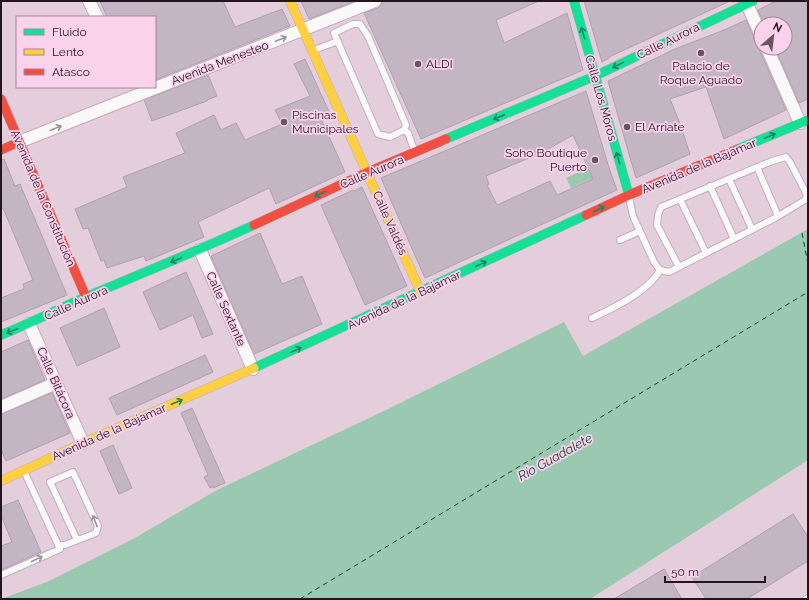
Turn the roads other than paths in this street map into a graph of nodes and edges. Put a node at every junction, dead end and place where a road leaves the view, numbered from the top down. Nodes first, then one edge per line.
1 (89, 1) edge
2 (290, 1) edge
3 (375, 1) edge
4 (574, 1) edge
5 (745, 3) edge
6 (96, 16) edge
7 (753, 19) edge
8 (303, 31) junction
9 (338, 41) junction
10 (312, 50) junction
11 (771, 56) edge
12 (595, 76) junction
13 (156, 83) edge
14 (141, 88) edge
15 (130, 92) edge
16 (1, 99) edge
17 (804, 122) edge
18 (404, 130) junction
19 (20, 142) junction
20 (1, 150) edge
21 (416, 153) junction
22 (757, 167) junction
23 (368, 172) junction
24 (729, 179) junction
25 (710, 186) junction
26 (629, 195) junction
27 (680, 199) junction
28 (778, 216) junction
29 (752, 229) junction
30 (640, 231) junction
31 (734, 238) junction
32 (620, 240) dead end
33 (200, 250) junction
34 (706, 253) junction
35 (678, 267) junction
36 (660, 270) junction
37 (421, 293) junction
38 (86, 297) junction
39 (592, 318) dead end
40 (29, 324) junction
41 (1, 335) edge
42 (253, 369) junction
43 (56, 383) junction
44 (1, 407) edge
45 (83, 443) junction
46 (24, 470) junction
47 (2, 477) edge
48 (77, 540) junction
49 (58, 545) junction
50 (1, 575) edge

1 - 6 street
2 - 8 street, Calle Valdés
3 - 8 street, Avenida Menesteo
12 -> 4 street, Calle Los Moros
5 - 7 street
5 -> 12 street, Calle Aurora
8 - 10 street, Calle Valdés
13 -> 8 street, Avenida Menesteo
9 - 10 lane
9 - 18 lane
9 - 18 lane
10 - 23 street, Calle Valdés
11 - 17 street
12 -> 21 street, Calle Aurora
26 -> 12 street, Calle Los Moros
15 -> 14 street, Avenida Menesteo
19 -> 15 street, Avenida Menesteo
16 - 19 street, Avenida de la Constitución
26 -> 17 street, Avenida de la Bajamar
18 - 21 lane
19 - 20 street
19 - 38 street, Avenida de la Constitución
21 - 23 street, Calle Aurora
22 - 24 lane
22 - 28 lane
22 - 28 lane
23 -> 33 street, Calle Aurora
23 - 37 street, Calle Valdés
24 - 25 lane
24 - 29 lane
25 - 27 lane
25 - 31 lane
26 - 30 lane
37 -> 26 street, Avenida de la Bajamar
27 - 34 lane
27 - 35 lane
28 - 29 lane
29 - 31 lane
30 - 32 lane
30 - 36 lane
31 - 34 lane
33 -> 38 street, Calle Aurora
33 - 42 street, Calle Sextante
34 - 35 lane
35 - 36 lane
36 - 39 lane
42 -> 37 street, Avenida de la Bajamar
38 - 40 street, Calle Aurora
40 -> 41 street, Calle Aurora
40 - 43 street, Calle Bitácora
45 -> 42 street, Avenida de la Bajamar
43 - 44 street
43 - 45 street, Calle Bitácora
45 - 46 street, Avenida de la Bajamar
46 - 47 street, Avenida de la Bajamar
46 - 49 lane
48 -> 48 lane
48 - 49 lane
50 -> 49 lane

